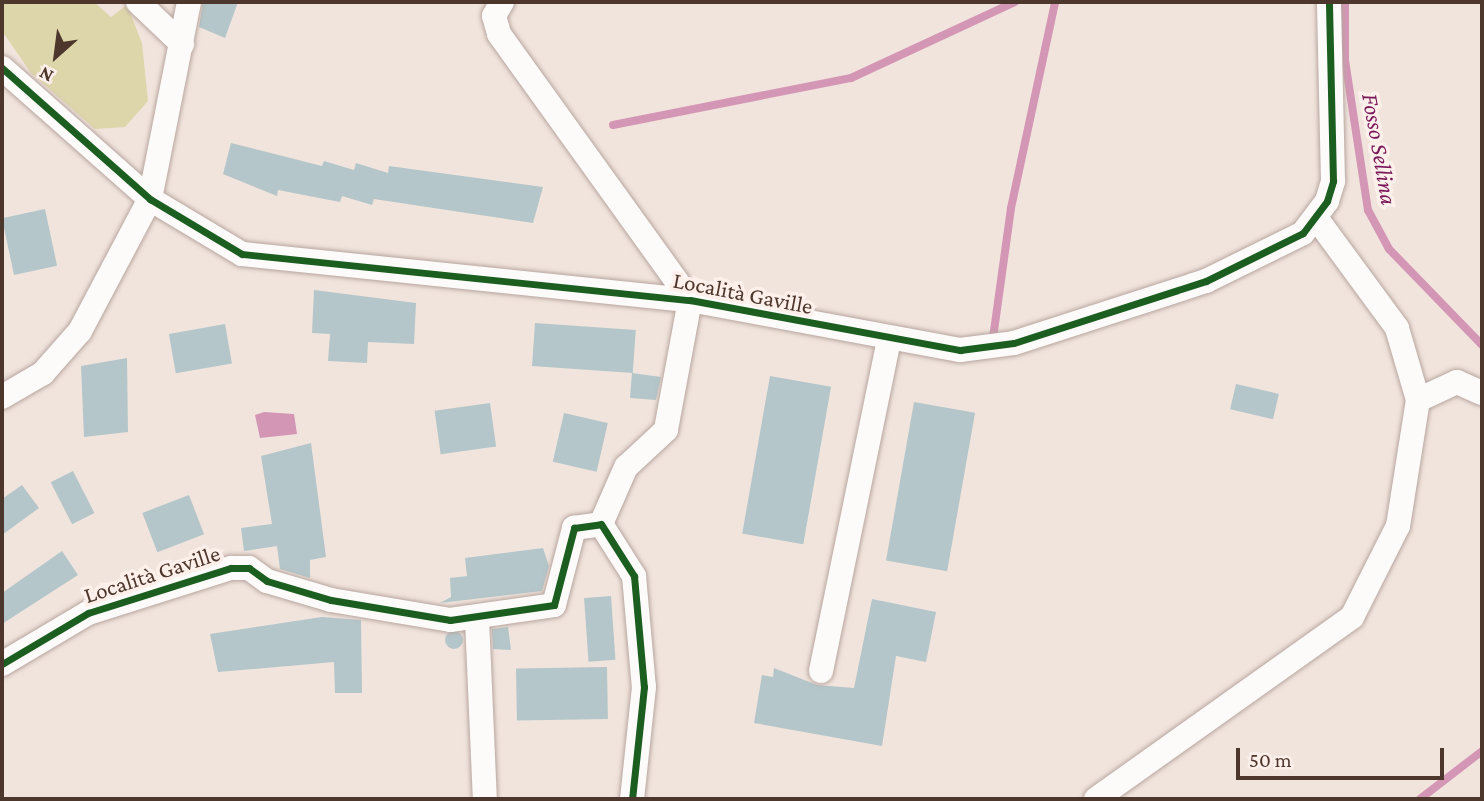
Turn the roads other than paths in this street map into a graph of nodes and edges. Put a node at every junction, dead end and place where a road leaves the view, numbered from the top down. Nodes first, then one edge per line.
1 (138, 2) edge
2 (189, 2) edge
3 (502, 2) edge
4 (1329, 2) edge
5 (182, 44) junction
6 (2, 68) edge
7 (150, 199) junction
8 (1317, 219) junction
9 (690, 300) junction
10 (889, 341) junction
11 (1482, 393) edge
12 (2, 397) edge
13 (1418, 400) junction
14 (601, 524) junction
15 (477, 619) junction
16 (2, 664) edge
17 (821, 671) dead end
18 (485, 799) edge
19 (632, 799) edge
20 (1096, 799) edge

1 - 5 street
2 - 5 street
3 - 9 street, Località Gaville
4 - 8 street
5 - 7 street
6 - 7 street, Località Gaville
7 - 9 street, Località Gaville
7 - 12 street
8 - 10 street, Località Gaville
8 - 13 street
9 - 10 street, Località Gaville
9 - 14 street, Località Gaville
10 - 17 street
11 - 13 street
13 - 20 street
14 - 15 street, Località Gaville
14 - 19 street
15 - 16 street, Località Gaville
15 - 18 street

